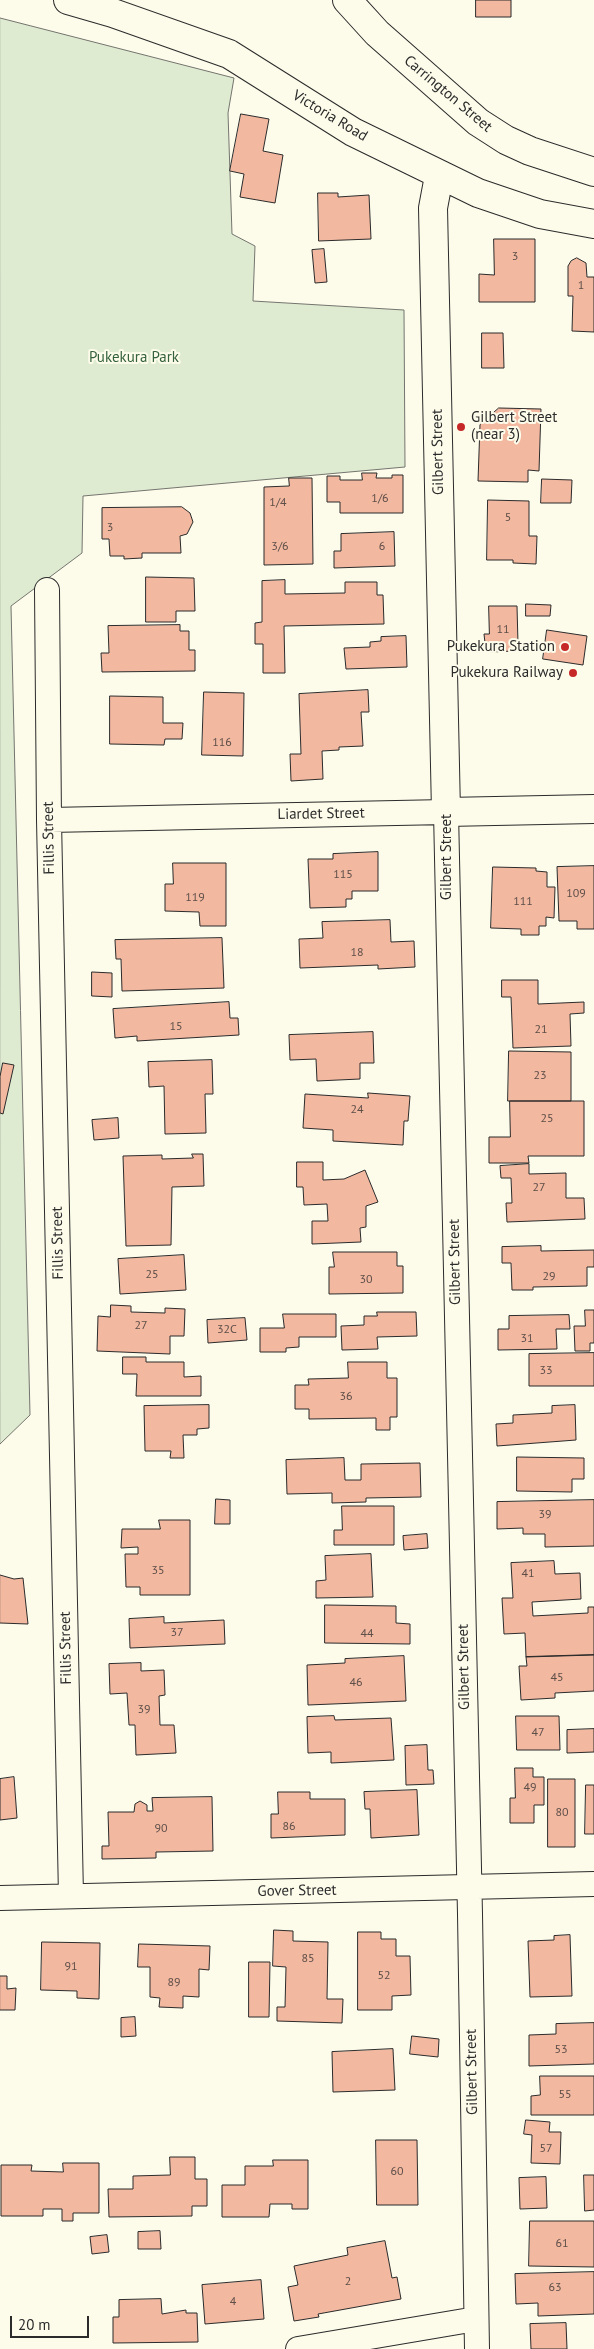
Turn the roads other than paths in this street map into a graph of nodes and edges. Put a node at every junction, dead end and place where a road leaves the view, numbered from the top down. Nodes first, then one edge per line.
1 (68, 0) edge
2 (347, 0) edge
3 (594, 172) edge
4 (439, 176) junction
5 (594, 224) edge
6 (47, 590) dead end
7 (594, 809) edge
8 (446, 812) junction
9 (49, 820) junction
10 (594, 1884) edge
11 (469, 1886) junction
12 (71, 1896) junction
13 (0, 1898) edge
14 (476, 2319) junction
15 (298, 2349) edge
16 (477, 2349) edge

1 - 4 street, Victoria Road
2 - 3 street, Carrington Street
4 - 5 street, Victoria Road
4 - 8 street, Gilbert Street
6 - 9 street, Fillis Street
7 - 8 street, Liardet Street
8 - 9 street, Liardet Street
8 - 11 street, Gilbert Street
9 - 12 street, Fillis Street
10 - 11 street, Gover Street
11 - 12 street, Gover Street
11 - 14 street, Gilbert Street
12 - 13 street, Gover Street
14 - 15 street
14 - 16 street, Gilbert Street

